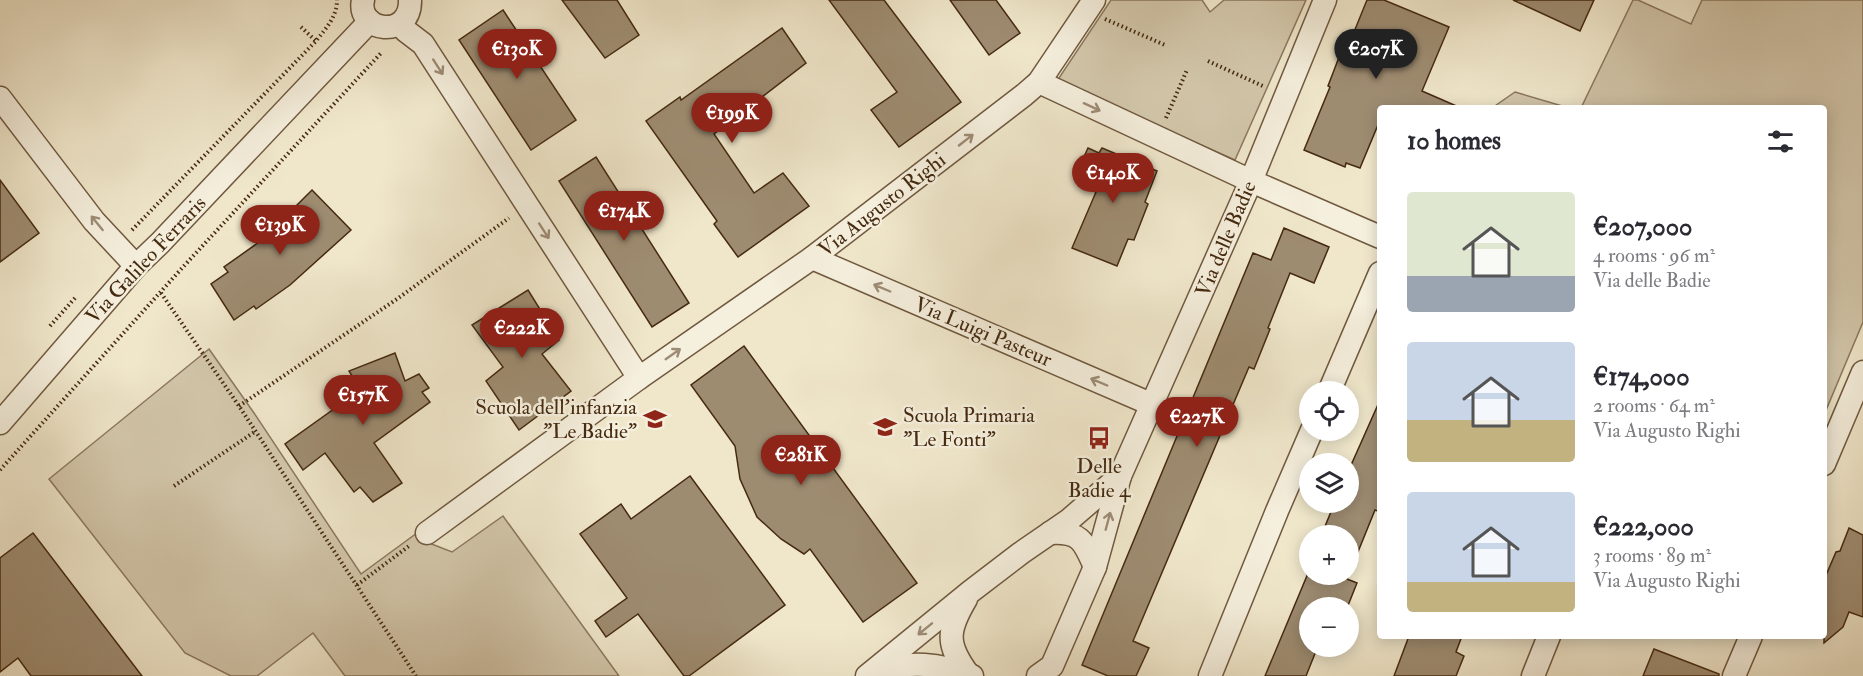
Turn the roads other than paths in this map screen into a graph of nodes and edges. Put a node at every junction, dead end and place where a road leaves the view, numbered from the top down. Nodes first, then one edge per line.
1 (410, 0) edge
2 (1325, 0) edge
3 (1090, 5) edge
4 (367, 11) edge
5 (400, 24) junction
6 (1039, 82) junction
7 (0, 98) edge
8 (1251, 181) junction
9 (1377, 236) edge
10 (812, 258) junction
11 (136, 266) junction
12 (1377, 280) edge
13 (1863, 372) edge
14 (639, 378) junction
15 (1334, 381) edge
16 (1153, 405) junction
17 (0, 423) edge
18 (1307, 441) edge
19 (1827, 457) edge
20 (1120, 476) junction
21 (427, 533) road end
22 (1050, 533) junction
23 (1095, 567) junction
24 (970, 592) junction
25 (1548, 639) edge
26 (1750, 639) edge
27 (1047, 673) edge
28 (970, 675) edge
29 (1210, 676) edge
30 (1533, 676) edge
31 (1734, 676) edge

1 - 5 street
2 - 8 street, Via delle Badie
3 - 6 street, Via Augusto Righi
4 - 5 street, Via Galileo Ferraris
4 - 11 street, Via Galileo Ferraris
5 -> 14 street
6 -> 8 street
10 -> 6 street, Via Augusto Righi
11 -> 7 street
8 - 9 street
8 - 16 street, Via delle Badie
14 -> 10 street, Via Augusto Righi
16 -> 10 street, Via Luigi Pasteur
11 - 17 street, Via Galileo Ferraris
12 - 15 street
13 - 19 street
14 - 21 street, Via Augusto Righi
16 - 20 street, Via delle Badie
18 - 29 street
20 - 22 street, Via delle Badie
23 -> 20 street, Via delle Badie
22 - 23 street
22 - 24 street, Via delle Badie
23 - 27 street, Via delle Badie
24 - 28 street, Via delle Badie
24 -> 28 street, Via delle Badie
25 - 30 street
26 - 31 street

